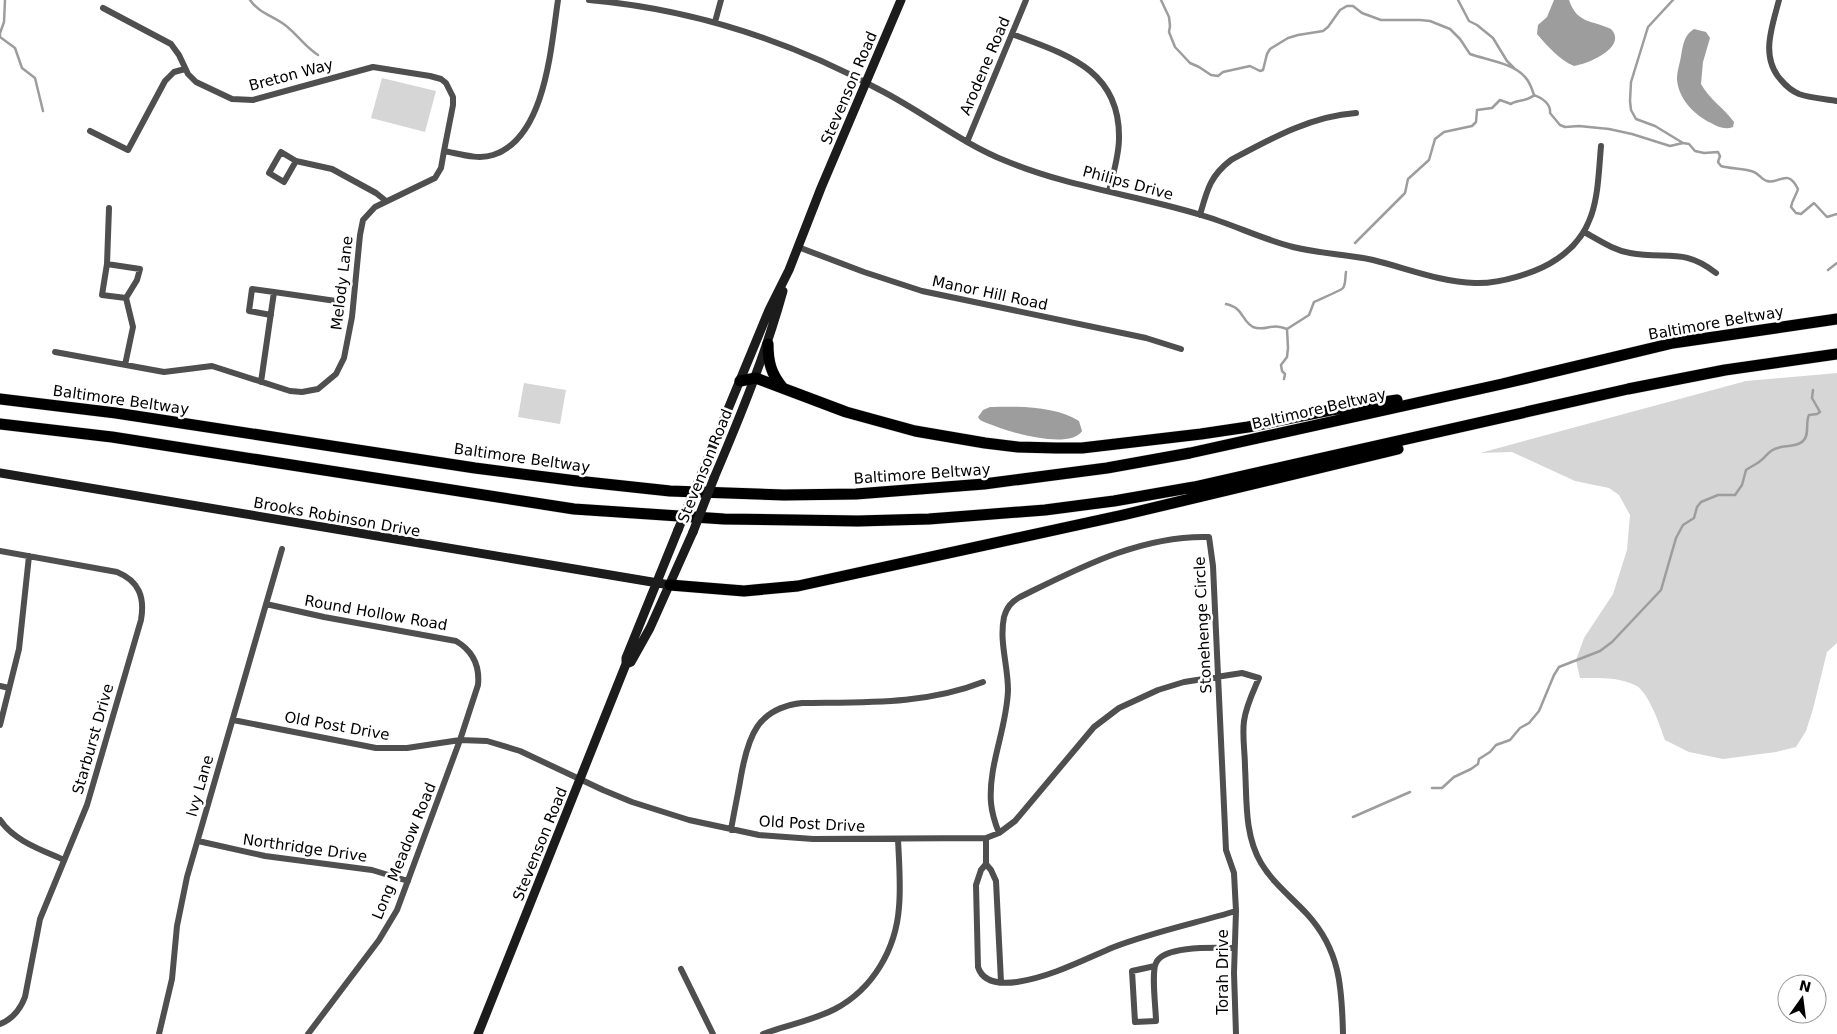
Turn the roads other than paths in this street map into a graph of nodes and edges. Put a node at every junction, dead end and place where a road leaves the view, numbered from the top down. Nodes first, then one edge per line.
1 (558, 0) edge
2 (590, 0) edge
3 (721, 0) edge
4 (901, 0) edge
5 (1026, 0) edge
6 (1779, 0) edge
7 (103, 8) dead end
8 (715, 22) junction
9 (1012, 34) junction
10 (185, 68) junction
11 (866, 82) junction
12 (1837, 101) edge
13 (1356, 113) dead end
14 (90, 130) dead end
15 (967, 142) junction
16 (1601, 146) dead end
17 (444, 151) junction
18 (296, 160) junction
19 (1109, 192) junction
20 (386, 201) junction
21 (109, 208) dead end
22 (1200, 215) junction
23 (1584, 232) junction
24 (798, 247) junction
25 (108, 264) junction
26 (789, 270) junction
27 (1716, 273) dead end
28 (274, 292) junction
29 (126, 298) junction
30 (336, 301) dead end
31 (271, 314) junction
32 (1837, 320) edge
33 (768, 344) junction
34 (1181, 348) dead end
35 (55, 352) dead end
36 (1837, 354) edge
37 (125, 366) junction
38 (756, 378) junction
39 (740, 381) junction
40 (261, 382) junction
41 (1502, 384) junction
42 (784, 390) junction
43 (0, 399) edge
44 (1545, 408) junction
45 (0, 424) edge
46 (0, 473) edge
47 (282, 549) dead end
48 (0, 551) edge
49 (29, 556) junction
50 (657, 584) junction
51 (670, 586) junction
52 (266, 604) junction
53 (475, 658) joint
54 (626, 664) junction
55 (1218, 676) junction
56 (983, 682) dead end
57 (0, 686) edge
58 (9, 688) junction
59 (233, 720) junction
60 (0, 725) edge
61 (460, 740) junction
62 (580, 780) junction
63 (0, 820) edge
64 (731, 830) junction
65 (999, 833) junction
66 (986, 838) junction
67 (898, 839) junction
68 (198, 840) junction
69 (64, 860) junction
70 (986, 864) junction
71 (408, 881) junction
72 (1236, 911) junction
73 (1234, 948) junction
74 (1155, 966) junction
75 (681, 969) dead end
76 (1001, 982) junction
77 (0, 1024) edge
78 (159, 1034) edge
79 (308, 1034) edge
80 (478, 1034) edge
81 (713, 1034) edge
82 (763, 1034) edge
83 (1236, 1034) edge
84 (1343, 1034) edge

1 - 17 street
2 - 8 street, Philips Drive
3 - 8 street
4 - 11 main road, Stevenson Road
5 - 9 street, Arodene Road
6 - 12 street
7 - 10 street, Breton Way
8 - 11 street, Philips Drive
9 - 15 street, Arodene Road
9 - 19 street
10 - 14 street
10 - 17 street, Breton Way
11 - 15 street, Philips Drive
11 - 24 main road, Stevenson Road
13 - 22 street
15 - 19 street, Philips Drive
16 - 23 street, Philips Drive
17 - 20 street, Melody Lane
18 - 18 street
18 - 20 street
19 - 22 street, Philips Drive
20 - 40 street, Melody Lane
21 - 25 street
22 - 23 street, Philips Drive
23 - 27 street
24 - 26 main road, Stevenson Road
24 - 34 street, Manor Hill Road
25 - 29 street
25 - 29 street
26 - 33 main road, Stevenson Road
26 - 39 main road, Stevenson Road
28 - 30 street
28 - 31 street
28 - 31 street
29 - 37 street
31 - 40 street
32 - 41 highway, Baltimore Beltway
33 - 38 main road, Stevenson Road
33 - 42 highway
35 - 37 street, Melody Lane
36 - 44 highway
37 - 40 street, Melody Lane
38 - 39 highway
38 - 42 highway
38 - 51 main road, Stevenson Road, bridge
39 - 50 main road, Stevenson Road, bridge
41 - 42 highway
41 - 43 highway, Baltimore Beltway
44 - 45 highway
44 - 51 highway
46 - 50 main road, Brooks Robinson Drive
47 - 52 street, Ivy Lane
48 - 49 street, Starburst Drive
49 - 58 street
49 - 69 street, Starburst Drive
50 - 51 main road, Brooks Robinson Drive
50 - 54 main road, Stevenson Road
51 - 54 main road, Stevenson Road
52 - 53 street, Round Hollow Road
52 - 59 street, Ivy Lane
53 - 61 street, Long Meadow Road
54 - 62 main road, Stevenson Road
55 - 65 street, Old Post Drive
55 - 65 street, Stonehenge Circle
55 - 72 street, Stonehenge Circle
55 - 84 street, Old Post Drive
56 - 64 street
57 - 58 street
58 - 60 street
59 - 61 street, Old Post Drive
59 - 68 street, Ivy Lane
61 - 62 street, Old Post Drive
61 - 71 street, Long Meadow Road
62 - 64 street, Old Post Drive
62 - 80 main road, Stevenson Road
63 - 69 street
64 - 67 street, Old Post Drive
65 - 66 street, Old Post Drive
66 - 67 street, Old Post Drive
66 - 70 street
67 - 82 street
68 - 71 street, Northridge Drive
68 - 78 street, Ivy Lane
69 - 77 street, Starburst Drive
70 - 76 street
70 - 76 street
71 - 79 street, Long Meadow Road
72 - 73 street, Torah Drive
72 - 76 street
73 - 74 street
73 - 83 street, Torah Drive
74 - 74 street
75 - 81 street

